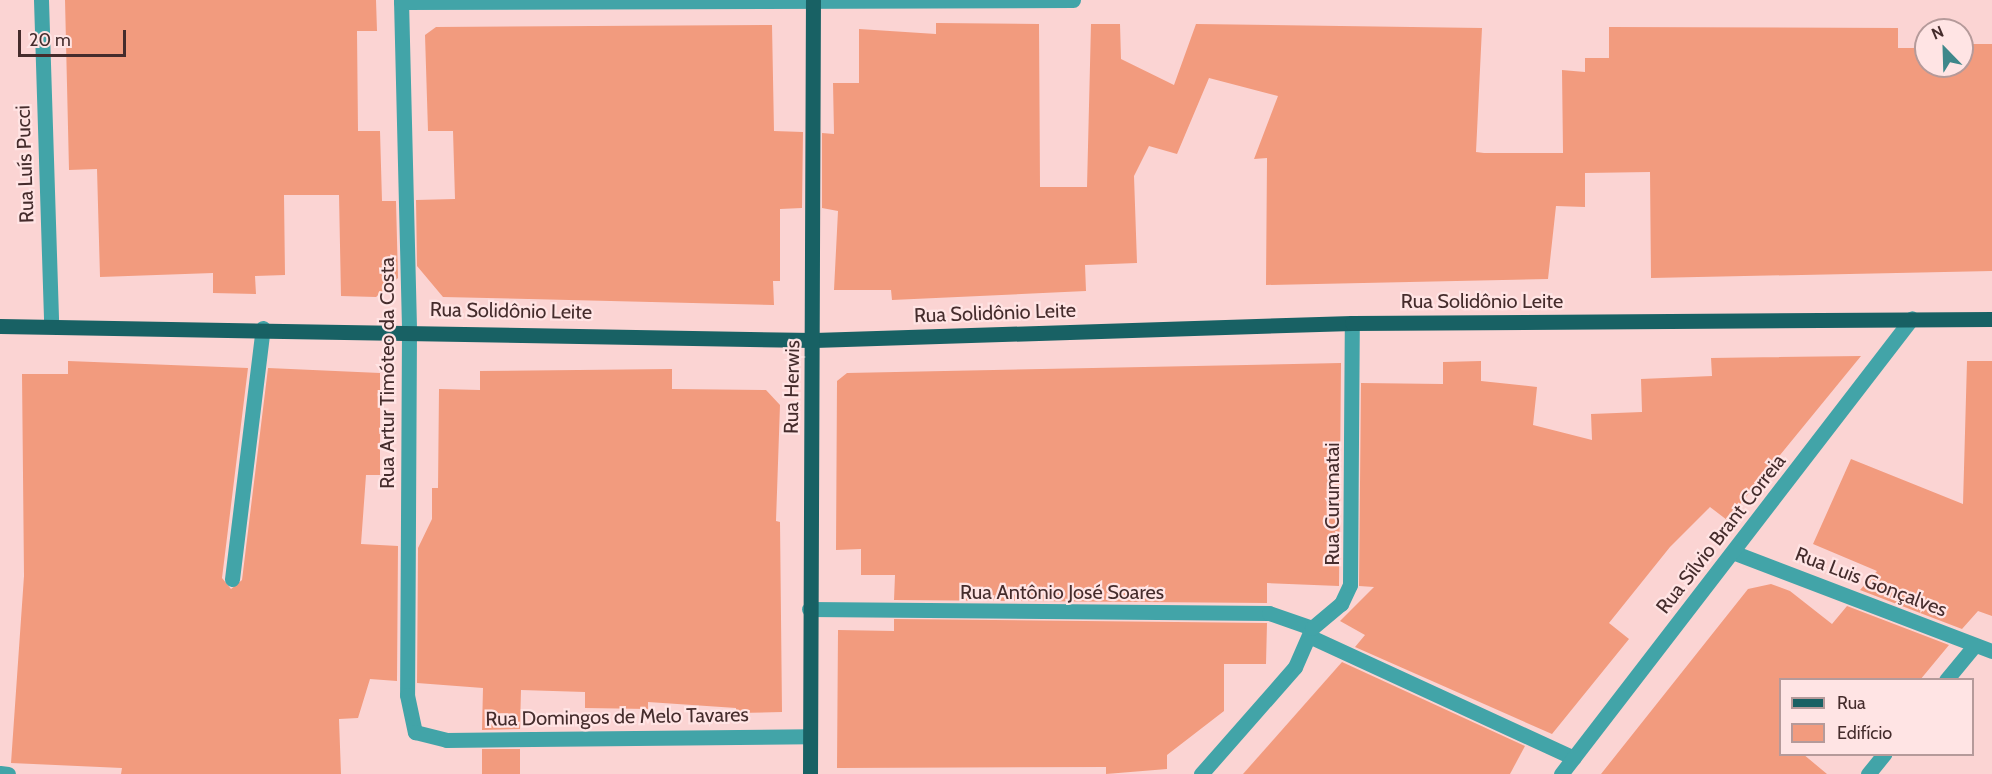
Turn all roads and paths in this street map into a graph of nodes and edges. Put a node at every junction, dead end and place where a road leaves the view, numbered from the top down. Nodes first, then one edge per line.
1 (41, 0) edge
2 (813, 0) edge
3 (1073, 0) edge
4 (401, 1) edge
5 (1912, 318) junction
6 (1992, 319) edge
7 (1352, 323) junction
8 (0, 326) edge
9 (51, 326) junction
10 (264, 328) junction
11 (409, 329) junction
12 (814, 340) junction
13 (1734, 553) junction
14 (232, 579) dead end
15 (809, 609) junction
16 (1312, 632) junction
17 (1975, 645) junction
18 (1992, 651) edge
19 (1948, 678) edge
20 (810, 736) junction
21 (425, 739) joint
22 (1882, 756) edge
23 (1574, 758) junction
24 (0, 773) edge
25 (8, 774) edge
26 (810, 774) edge
27 (1201, 774) edge
28 (1562, 774) edge
29 (1868, 774) edge

1 - 9 street, Rua Luís Pucci
2 - 3 street
2 - 4 street
2 - 12 main road, Rua Herwis
4 - 11 street, Rua Artur Timóteo da Costa
5 - 6 main road, Rua Solidônio Leite
5 - 7 main road, Rua Solidônio Leite
5 - 13 street, Rua Sílvio Brant Correia
7 - 12 main road, Rua Solidônio Leite
7 - 16 street, Rua Curumatai
8 - 9 main road, Rua Solidônio Leite
9 - 10 main road, Rua Solidônio Leite
10 - 11 main road, Rua Solidônio Leite
10 - 14 street
11 - 12 main road, Rua Solidônio Leite
11 - 21 street, Rua Artur Timóteo da Costa
12 - 15 main road, Rua Herwis
13 - 17 street, Rua Luis Gonçalves
13 - 23 street, Rua Sílvio Brant Correia
15 - 16 street, Rua Antônio José Soares
15 - 20 main road, Rua Herwis
16 - 23 street, Rua Antônio José Soares
16 - 27 street, Rua Curumatai
17 - 18 street, Rua Luis Gonçalves
17 - 19 street
20 - 21 street, Rua Domingos de Melo Tavares
20 - 26 main road, Rua Herwis
22 - 29 street
23 - 28 street, Rua Sílvio Brant Correia
24 - 25 street

